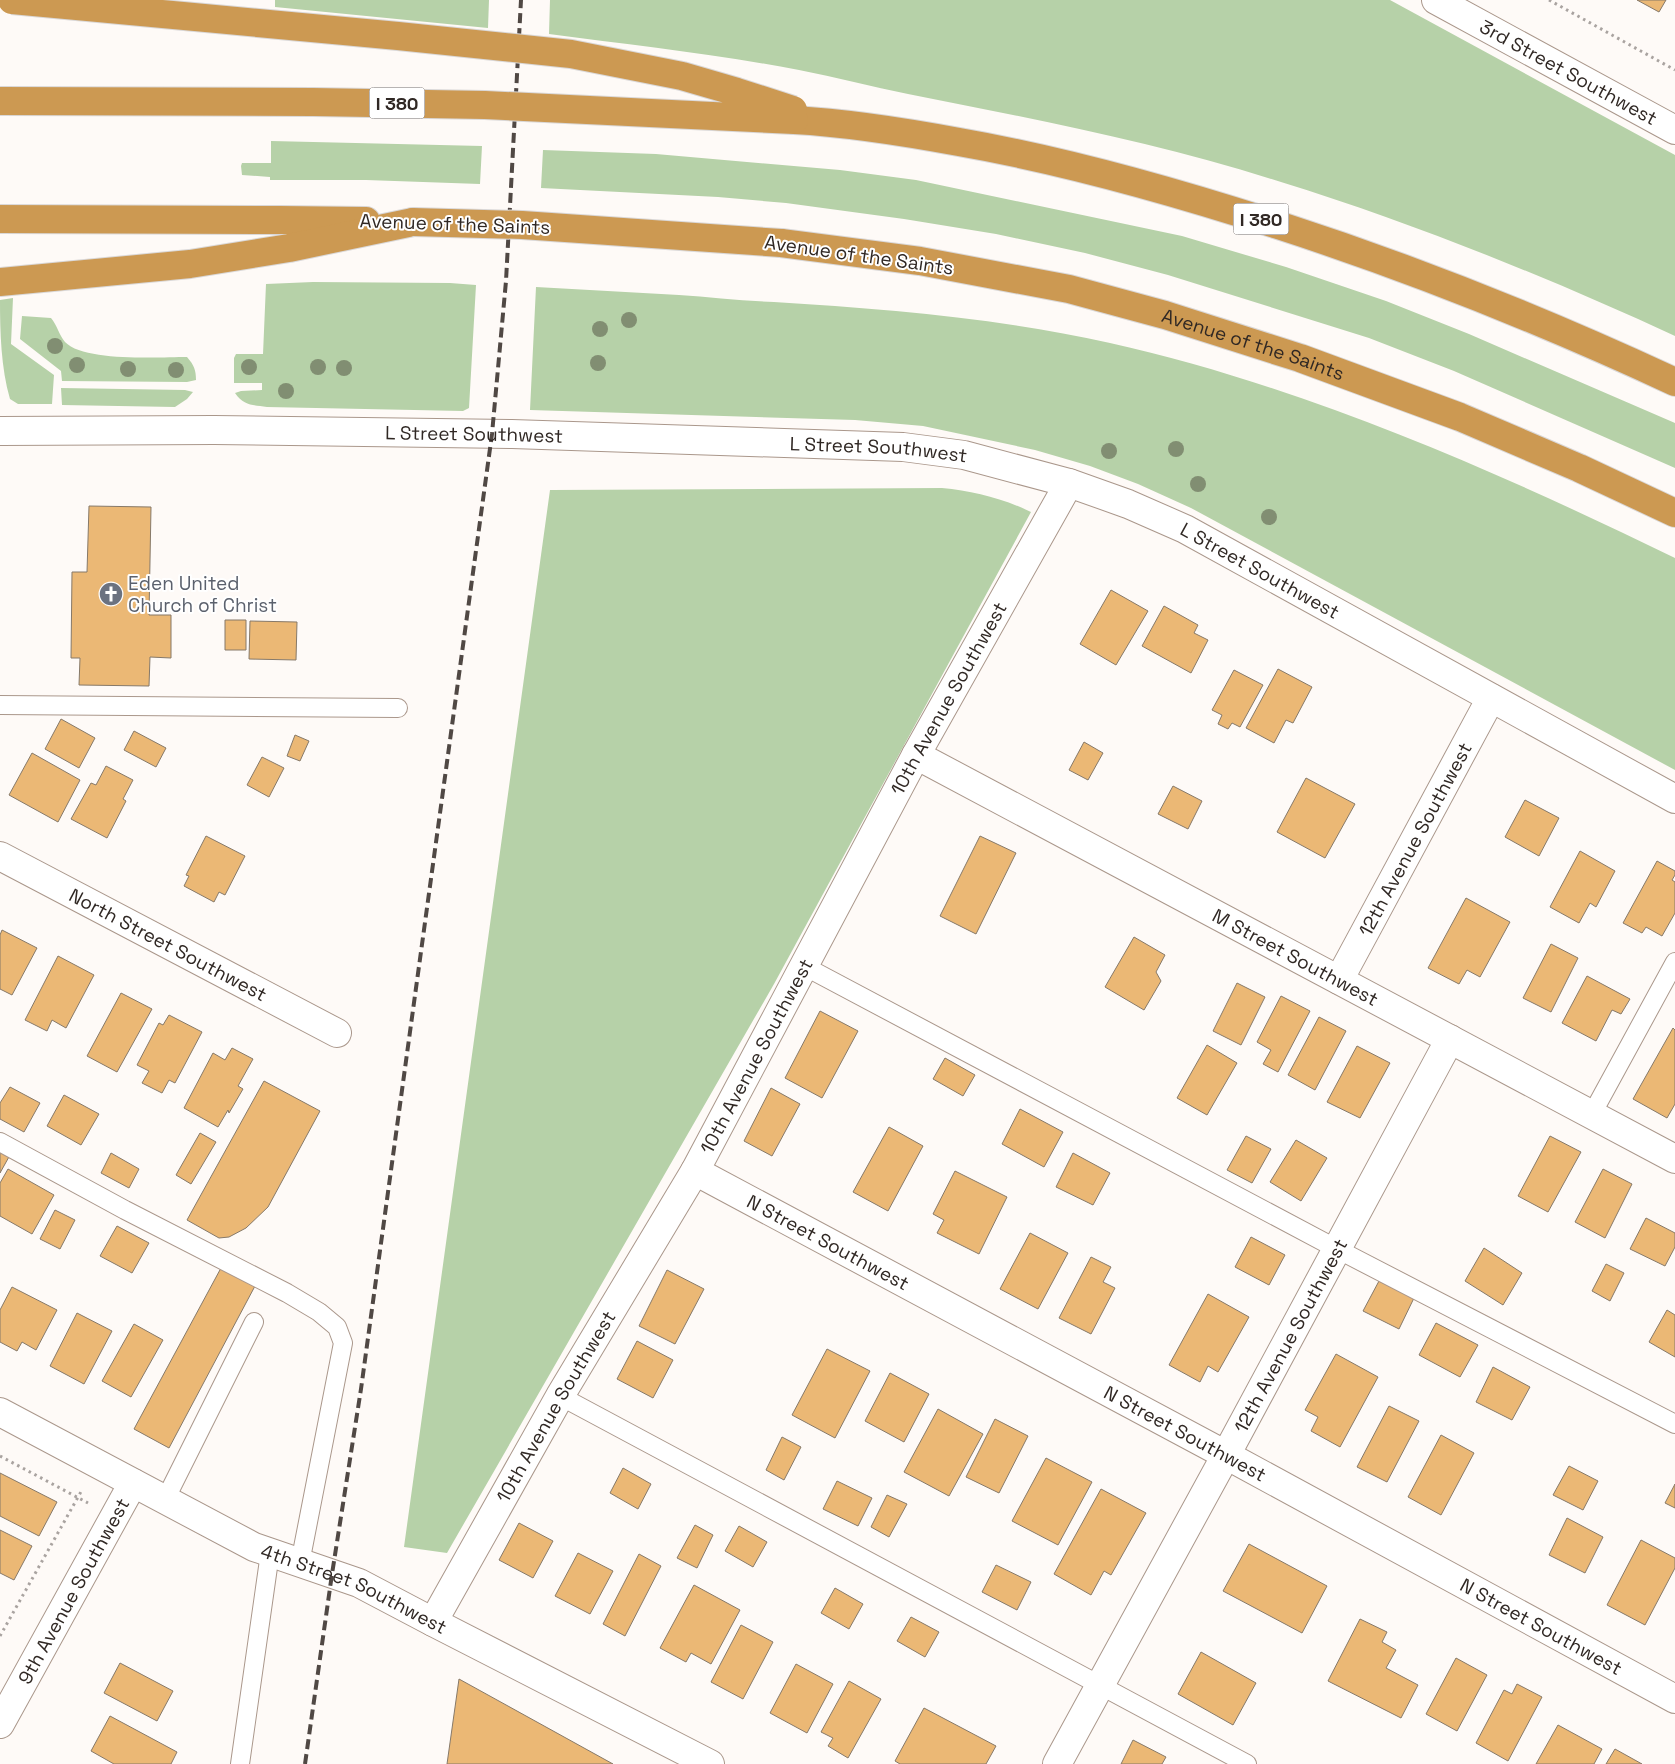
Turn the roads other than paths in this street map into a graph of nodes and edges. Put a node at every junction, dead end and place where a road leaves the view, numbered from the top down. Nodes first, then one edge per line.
1 (12, 0) edge
2 (1436, 0) edge
3 (0, 101) edge
4 (794, 115) junction
5 (1675, 130) edge
6 (0, 219) edge
7 (413, 222) junction
8 (0, 282) edge
9 (1675, 382) edge
10 (0, 431) edge
11 (1069, 483) junction
12 (1675, 513) edge
13 (1490, 698) junction
14 (0, 705) edge
15 (398, 708) dead end
16 (916, 755) junction
17 (1675, 799) edge
18 (0, 856) edge
19 (1675, 962) edge
20 (804, 966) junction
21 (1339, 980) junction
22 (337, 1033) dead end
23 (1450, 1039) junction
24 (1592, 1114) junction
25 (0, 1142) edge
26 (1675, 1159) edge
27 (695, 1171) junction
28 (1337, 1249) junction
29 (254, 1322) dead end
30 (560, 1396) junction
31 (0, 1412) edge
32 (1675, 1424) edge
33 (1226, 1455) junction
34 (133, 1483) junction
35 (165, 1500) junction
36 (270, 1553) junction
37 (300, 1563) junction
38 (433, 1622) junction
39 (1100, 1686) junction
40 (1675, 1699) edge
41 (0, 1724) edge
42 (240, 1764) edge
43 (710, 1764) edge
44 (1057, 1764) edge
45 (1247, 1764) edge

1 - 4 highway, bridge
2 - 5 street, 3rd Street Southwest
3 - 4 highway, I 380, bridge
4 - 9 highway, I 380
6 - 7 highway, Avenue of the Saints
7 - 8 highway
7 - 12 highway, Avenue of the Saints, bridge
10 - 11 street, L Street Southwest
11 - 13 street, L Street Southwest
11 - 16 street, 10th Avenue Southwest
13 - 17 street, L Street Southwest
13 - 21 street, 12th Avenue Southwest
14 - 15 lane
16 - 20 street, 10th Avenue Southwest
16 - 21 street, M Street Southwest
18 - 22 street, North Street Southwest
19 - 24 lane
20 - 27 street, 10th Avenue Southwest
20 - 28 lane
21 - 23 street, M Street Southwest
23 - 24 street, M Street Southwest
23 - 28 street, 12th Avenue Southwest
24 - 26 street, M Street Southwest
25 - 37 lane
27 - 30 street, 10th Avenue Southwest
27 - 33 street, N Street Southwest
28 - 32 lane
28 - 33 street, 12th Avenue Southwest
29 - 35 lane
30 - 38 street, 10th Avenue Southwest
30 - 39 lane
31 - 34 street, 4th Street Southwest
33 - 39 street, 12th Avenue Southwest
33 - 40 street, N Street Southwest
34 - 35 street, 4th Street Southwest
34 - 41 street, 9th Avenue Southwest
35 - 36 street, 4th Street Southwest
36 - 37 street, 4th Street Southwest
36 - 42 lane
37 - 38 street, 4th Street Southwest
38 - 43 street, 4th Street Southwest
39 - 44 street, 12th Avenue Southwest
39 - 45 lane

